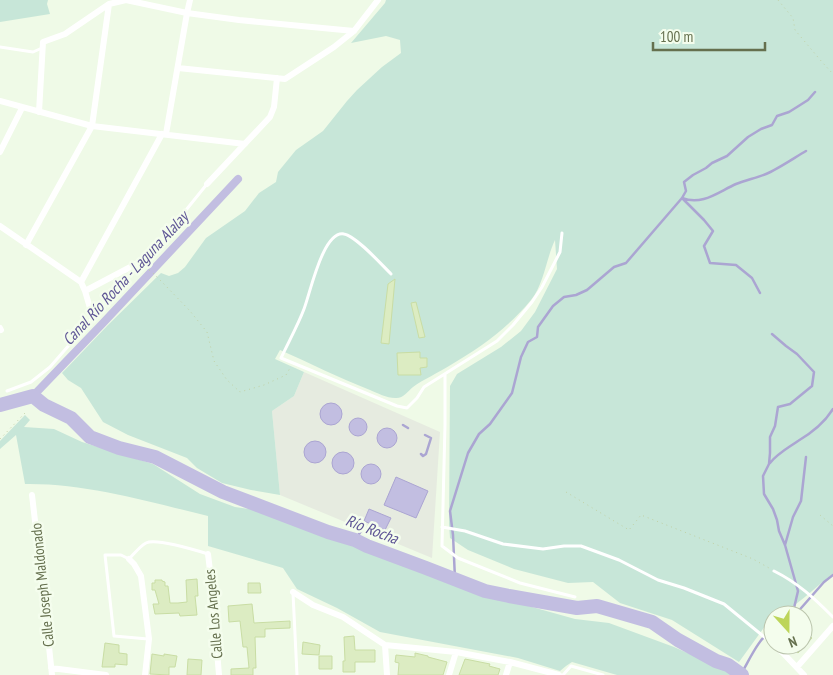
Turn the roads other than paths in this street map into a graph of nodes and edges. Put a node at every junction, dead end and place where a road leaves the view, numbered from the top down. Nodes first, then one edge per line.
1 (126, 0) edge
2 (190, 0) edge
3 (378, 0) edge
4 (109, 4) junction
5 (186, 13) junction
6 (354, 31) junction
7 (0, 47) edge
8 (43, 48) junction
9 (178, 68) junction
10 (277, 78) junction
11 (0, 101) edge
12 (22, 108) junction
13 (40, 112) junction
14 (92, 126) junction
15 (164, 134) junction
16 (245, 144) junction
17 (0, 152) edge
18 (206, 184) joint
19 (0, 226) edge
20 (562, 233) dead end
21 (26, 245) junction
22 (153, 251) joint
23 (391, 274) dead end
24 (81, 282) junction
25 (85, 291) junction
26 (90, 308) joint
27 (445, 374) junction
28 (6, 391) dead end
29 (32, 495) dead end
30 (442, 527) junction
31 (208, 554) joint
32 (129, 560) junction
33 (774, 571) road end
34 (293, 592) joint
35 (575, 597) dead end
36 (833, 616) edge
37 (833, 626) edge
38 (763, 636) edge
39 (149, 639) junction
40 (385, 645) junction
41 (456, 652) junction
42 (784, 655) edge
43 (510, 662) junction
44 (797, 667) junction
45 (51, 672) edge
46 (106, 675) edge
47 (145, 675) edge
48 (219, 675) edge
49 (297, 675) edge
50 (387, 675) edge
51 (450, 675) edge
52 (506, 675) edge
53 (559, 675) edge
54 (563, 675) edge
55 (603, 675) edge
56 (804, 675) edge

1 - 4 street
1 - 5 street
2 - 5 street
3 - 6 street
4 - 8 street
4 - 14 street
5 - 6 street
5 - 9 street
6 - 10 street
7 - 8 lane
8 - 13 street
9 - 10 street
9 - 15 street
10 - 16 street
11 - 12 street
12 - 13 street
12 - 17 street
13 - 14 street
14 - 15 street
14 - 21 street
15 - 16 street
15 - 24 street
16 - 18 street
18 - 22 lane
19 - 21 street
20 - 27 lane
21 - 24 street
22 - 25 street
23 - 27 lane
24 - 25 street
25 - 26 street
26 - 28 lane
27 - 30 lane
29 - 45 street, Calle Joseph Maldonado
30 - 35 lane
30 - 38 lane
31 - 32 lane
31 - 48 street, Calle Los Angeles
32 - 39 street
32 - 39 lane
33 - 36 lane
34 - 40 street
34 - 49 lane
37 - 44 street
39 - 47 street
40 - 41 street
40 - 50 street
41 - 43 street
41 - 51 street
42 - 44 street
43 - 52 street
43 - 53 street
44 - 56 street
45 - 46 street
54 - 55 lane

